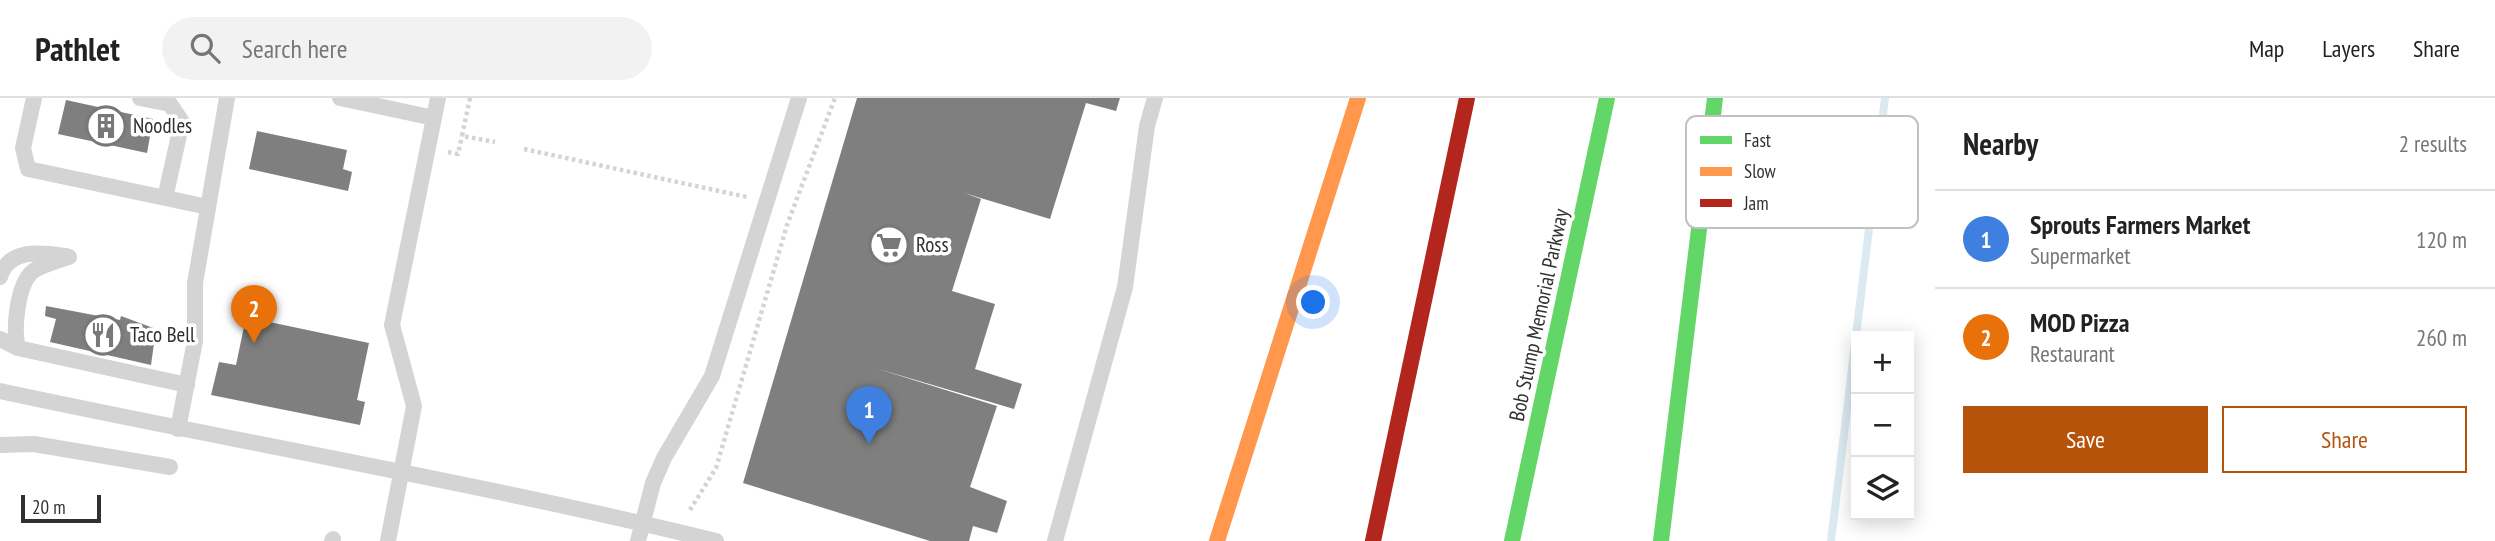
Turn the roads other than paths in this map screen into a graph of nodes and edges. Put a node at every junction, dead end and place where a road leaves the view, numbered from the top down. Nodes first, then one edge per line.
1 (34, 98) edge
2 (140, 98) edge
3 (227, 98) edge
4 (340, 98) edge
5 (438, 98) edge
6 (799, 98) edge
7 (1155, 98) edge
8 (1358, 98) edge
9 (1467, 98) edge
10 (1606, 98) edge
11 (1716, 98) edge
12 (1714, 116) edge
13 (434, 117) junction
14 (165, 198) junction
15 (208, 207) junction
16 (1700, 228) edge
17 (0, 277) edge
18 (0, 339) edge
19 (18, 348) junction
20 (187, 385) junction
21 (0, 391) edge
22 (178, 429) junction
23 (0, 436) edge
24 (0, 445) edge
25 (119, 457) junction
26 (170, 467) dead end
27 (403, 471) junction
28 (642, 523) junction
29 (388, 541) edge
30 (638, 541) edge
31 (716, 541) edge
32 (1055, 541) edge
33 (1217, 541) edge
34 (1373, 541) edge
35 (1512, 541) edge
36 (1661, 541) edge

1 - 14 lane
2 - 14 lane
3 - 15 lane
4 - 13 lane
5 - 13 lane
6 - 28 lane
7 - 32 lane
8 - 33 highway
9 - 34 highway
10 - 35 highway, Bob Stump Memorial Parkway
11 - 12 highway
13 - 27 lane
14 - 15 lane
15 - 20 lane
16 - 36 highway
17 - 19 lane
18 - 19 lane
19 - 20 lane
20 - 22 lane
21 - 22 lane
22 - 27 lane
23 - 25 lane
24 - 25 lane
25 - 26 lane
27 - 28 lane
27 - 29 lane
28 - 30 lane
28 - 31 lane

